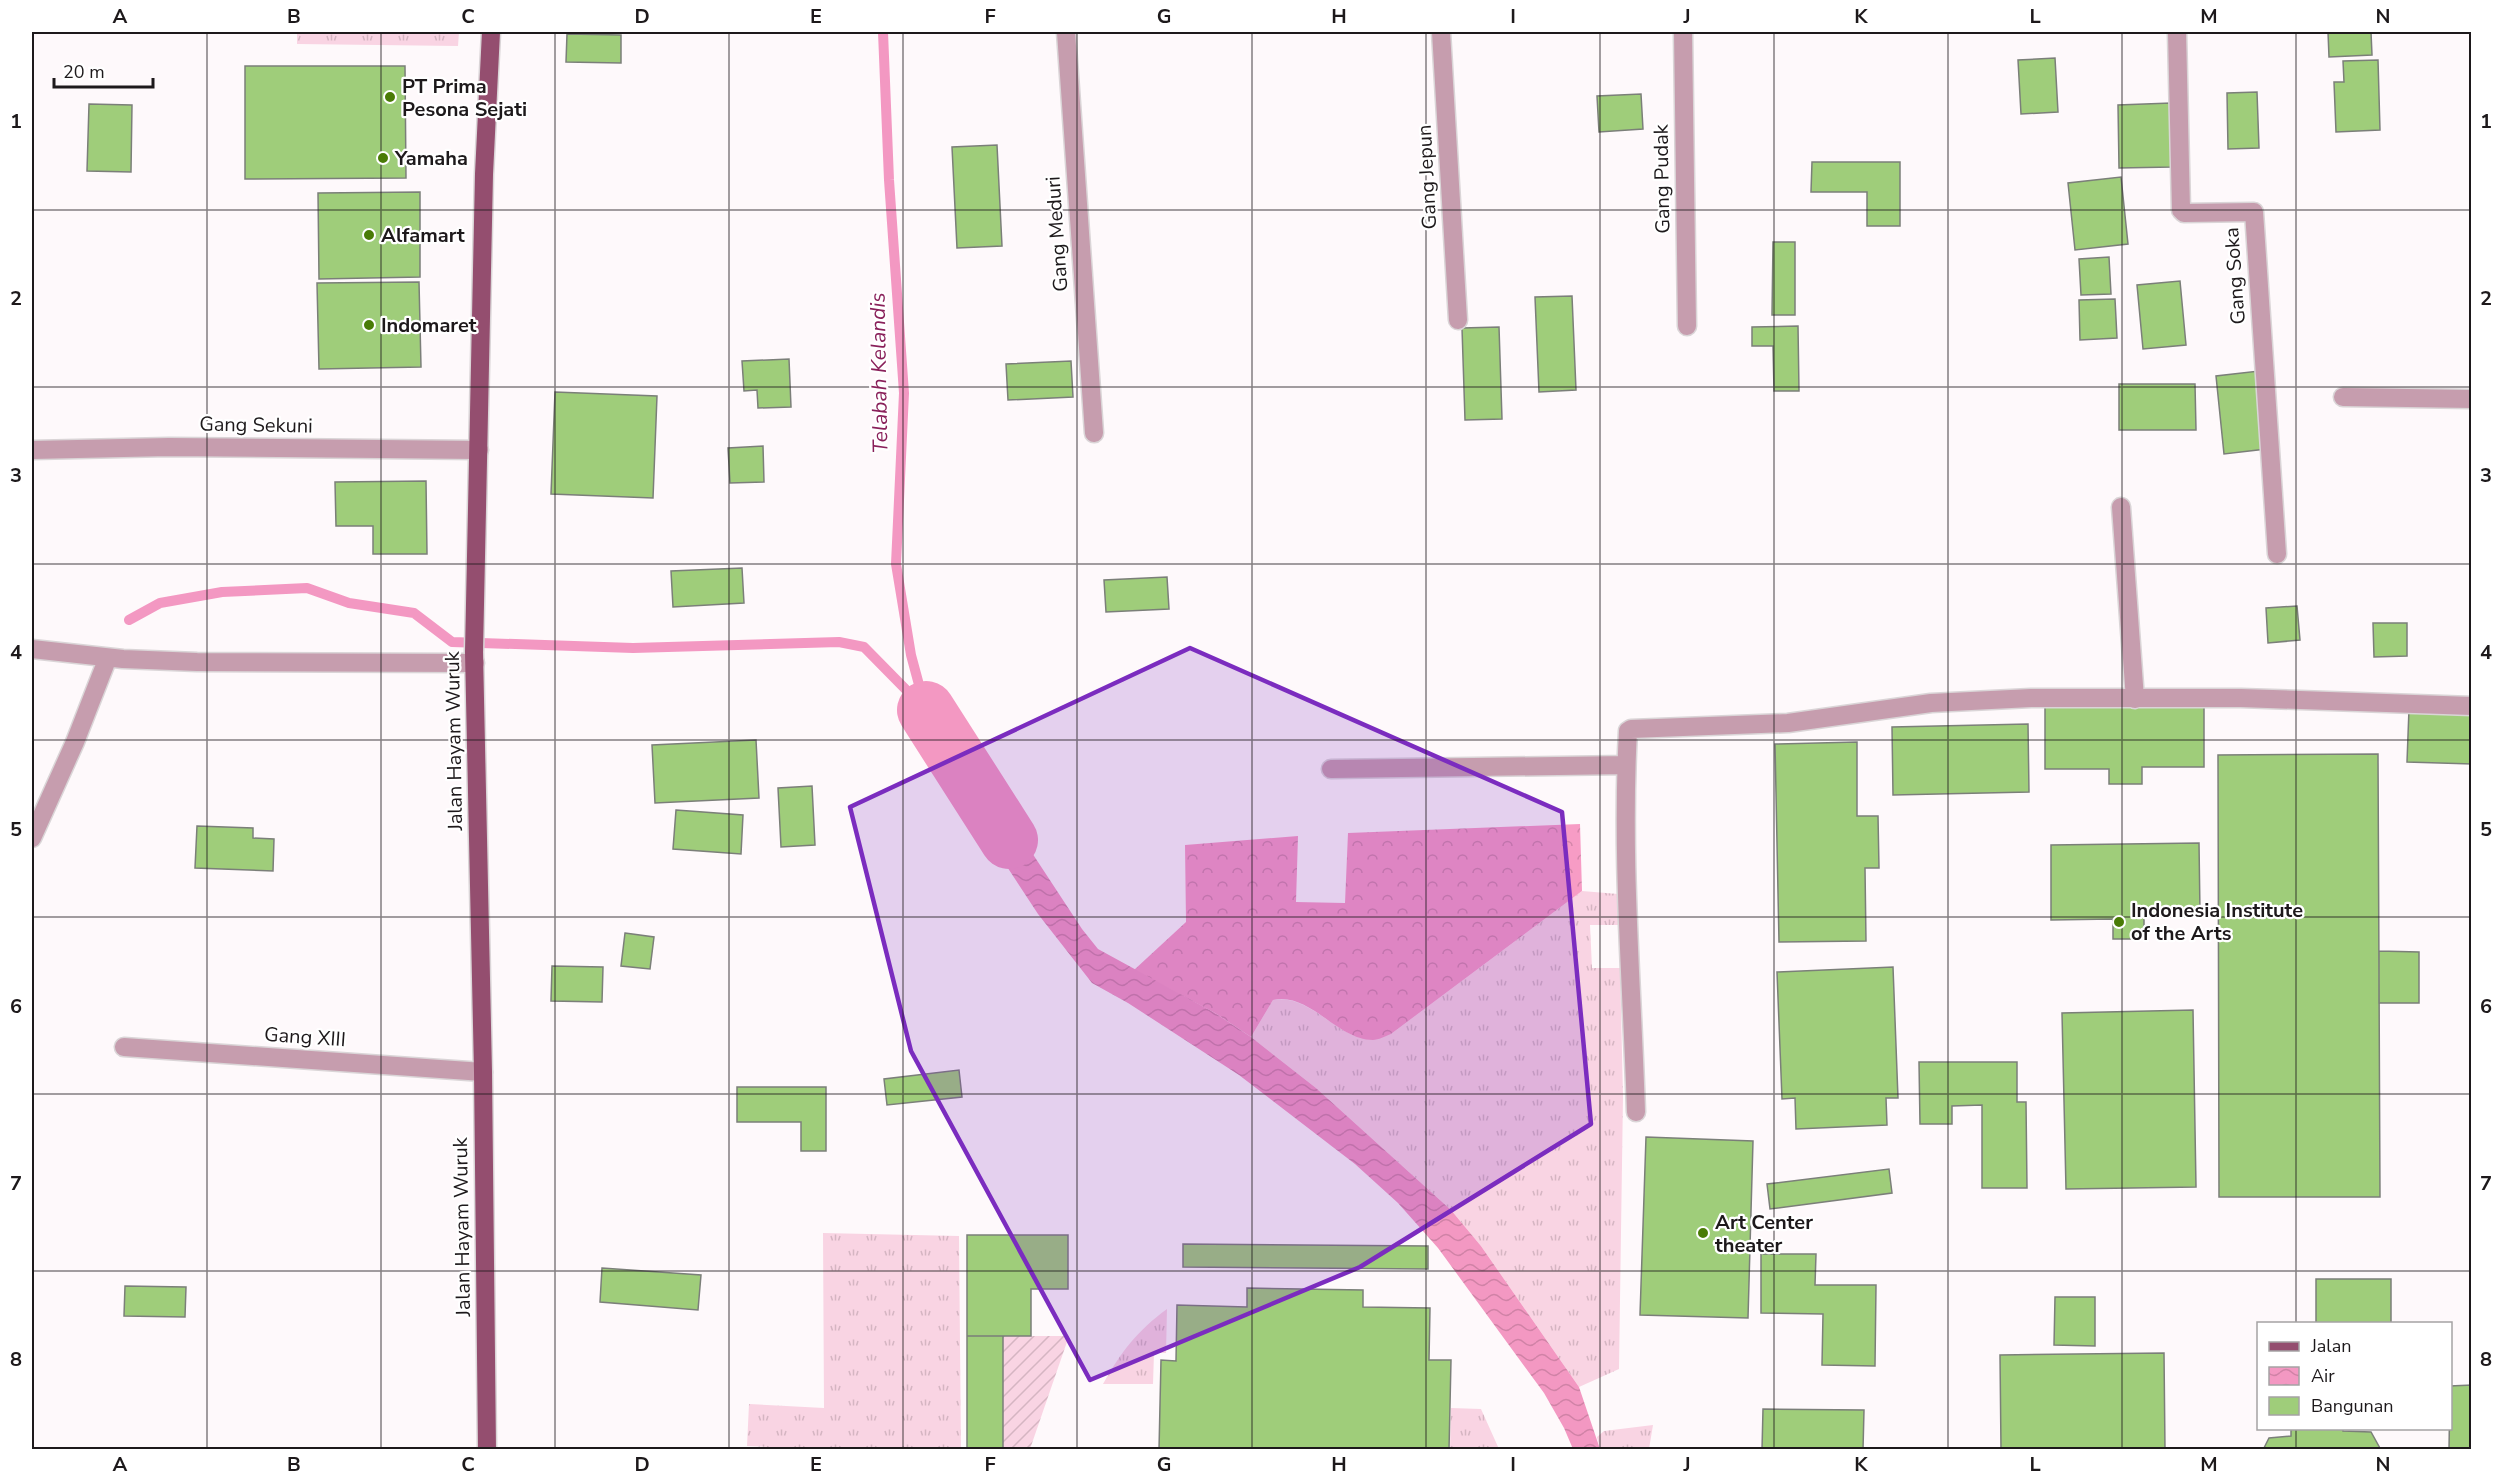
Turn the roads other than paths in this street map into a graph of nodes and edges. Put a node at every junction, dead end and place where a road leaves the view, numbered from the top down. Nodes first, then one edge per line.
1 (491, 32) edge
2 (1066, 32) edge
3 (1441, 32) edge
4 (1683, 32) edge
5 (2177, 32) edge
6 (1458, 320) dead end
7 (1687, 326) dead end
8 (2343, 396) dead end
9 (2472, 399) edge
10 (1094, 432) dead end
11 (32, 450) edge
12 (479, 450) junction
13 (2121, 507) dead end
14 (2277, 554) dead end
15 (32, 650) edge
16 (475, 658) junction
17 (105, 664) dead end
18 (2135, 699) junction
19 (2472, 706) edge
20 (1626, 765) junction
21 (1331, 769) dead end
22 (32, 838) edge
23 (124, 1047) dead end
24 (483, 1072) junction
25 (1636, 1112) dead end
26 (487, 1449) edge

1 - 12 main road, Jalan Hayam Wuruk
2 - 10 street, Gang Meduri
3 - 6 street, Gang Jepun
4 - 7 street, Gang Pudak
5 - 14 street, Gang Soka
8 - 9 street
11 - 12 street, Gang Sekuni
12 - 16 main road, Jalan Hayam Wuruk
13 - 18 street
15 - 16 street
16 - 24 main road, Jalan Hayam Wuruk
17 - 22 street
18 - 19 street
18 - 20 street
20 - 21 street
20 - 25 street
23 - 24 street, Gang XIII
24 - 26 main road, Jalan Hayam Wuruk

